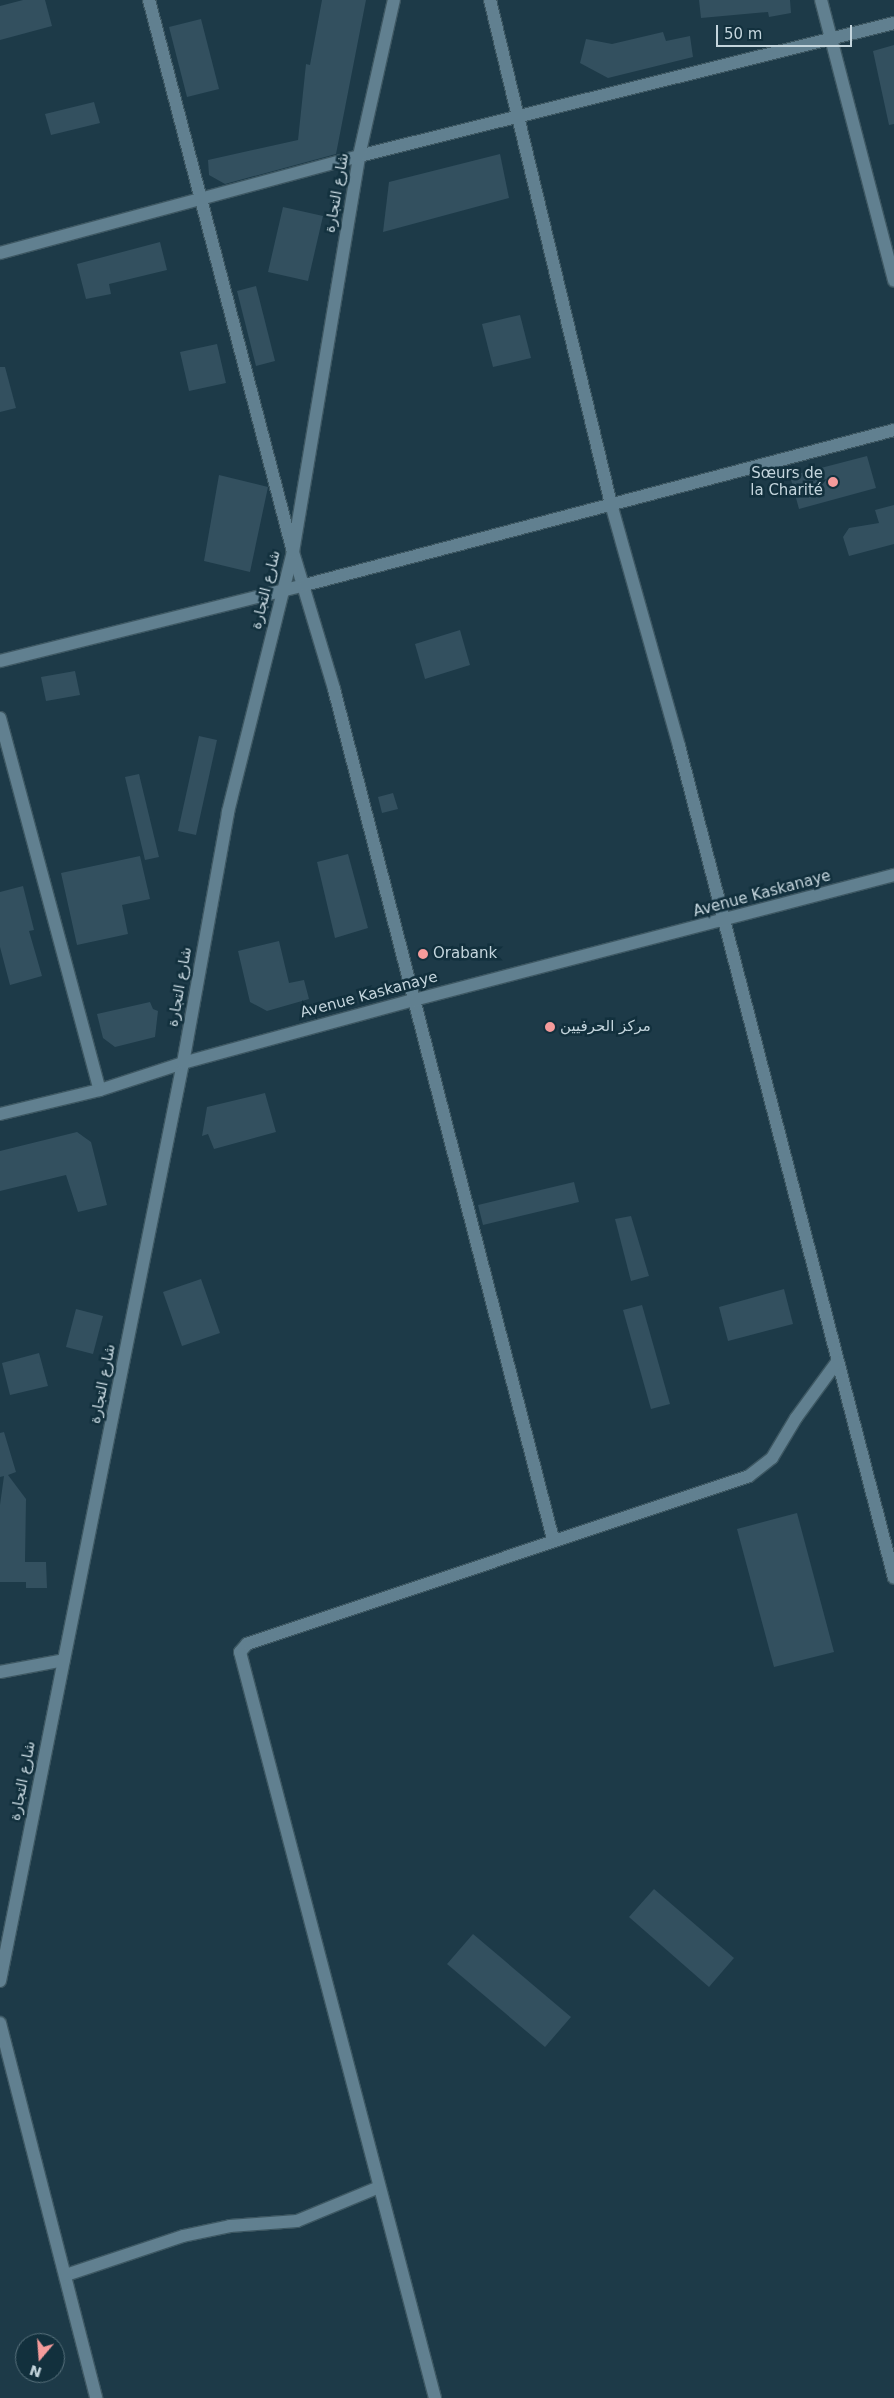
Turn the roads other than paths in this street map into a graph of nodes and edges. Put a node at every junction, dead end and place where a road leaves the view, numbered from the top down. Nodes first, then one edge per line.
1 (149, 0) edge
2 (394, 0) edge
3 (490, 0) edge
4 (821, 0) edge
5 (894, 22) edge
6 (832, 39) junction
7 (519, 118) junction
8 (359, 156) junction
9 (199, 199) junction
10 (0, 253) edge
11 (894, 281) edge
12 (894, 430) edge
13 (610, 504) junction
14 (293, 552) junction
15 (305, 585) junction
16 (283, 590) junction
17 (0, 661) edge
18 (0, 718) edge
19 (894, 875) edge
20 (724, 921) junction
21 (414, 1000) junction
22 (183, 1063) junction
23 (100, 1090) junction
24 (0, 1114) edge
25 (838, 1362) junction
26 (553, 1539) junction
27 (894, 1578) edge
28 (64, 1660) junction
29 (0, 1672) edge
30 (0, 1981) edge
31 (0, 2023) edge
32 (379, 2187) junction
33 (66, 2276) junction
34 (96, 2398) edge
35 (436, 2398) edge

1 - 9 street
2 - 8 street, شارع التجارة
3 - 7 street
4 - 6 street
5 - 6 street
6 - 7 street
6 - 11 street
7 - 8 street
7 - 13 street
8 - 9 street
8 - 14 street, شارع التجارة
9 - 10 street
9 - 14 street
12 - 13 street
13 - 15 street
13 - 20 street
14 - 15 street
14 - 16 street, شارع التجارة
15 - 16 street
15 - 21 street
16 - 17 street
16 - 22 street, شارع التجارة
18 - 23 street
19 - 20 street, Avenue Kaskanaye
20 - 21 street, Avenue Kaskanaye
20 - 25 street
21 - 22 street, Avenue Kaskanaye
21 - 26 street
22 - 23 street, Avenue Kaskanaye
22 - 28 street, شارع التجارة
23 - 24 street, Avenue Kaskanaye
25 - 26 street
25 - 27 street
26 - 32 street
28 - 29 street
28 - 30 street, شارع التجارة
31 - 33 street
32 - 33 street
32 - 35 street
33 - 34 street

